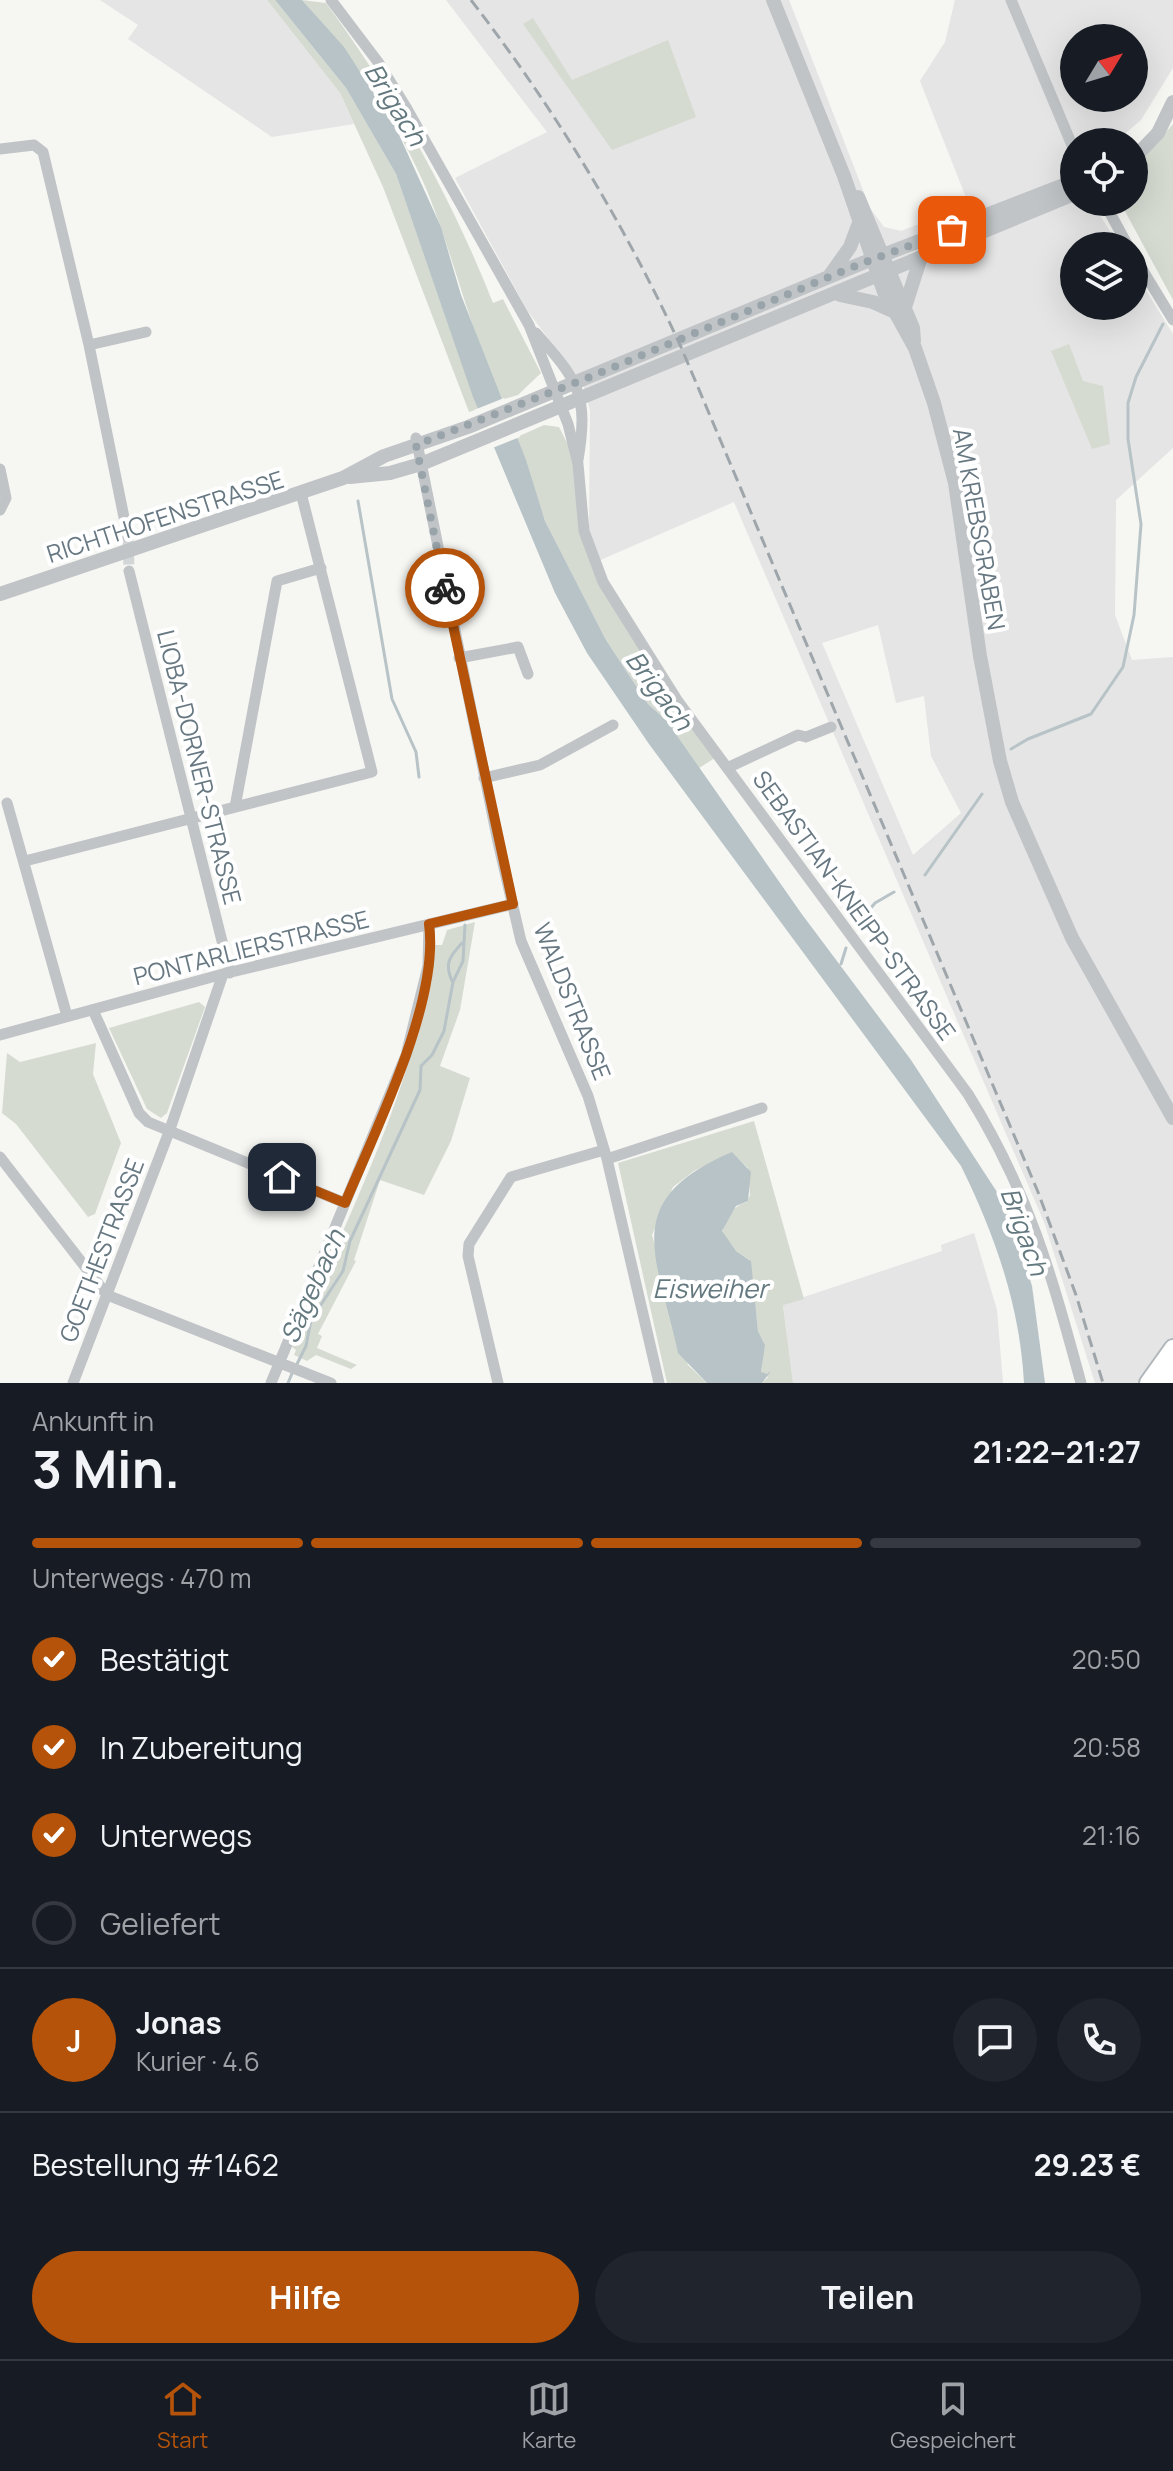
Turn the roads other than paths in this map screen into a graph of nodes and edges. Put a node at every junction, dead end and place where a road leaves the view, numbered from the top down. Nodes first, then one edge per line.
1 (331, 0) edge
2 (773, 0) edge
3 (1011, 0) edge
4 (1173, 102) edge
5 (1165, 116) junction
6 (1065, 128) edge
7 (1148, 132) edge
8 (1148, 143) edge
9 (0, 149) edge
10 (844, 176) junction
11 (1060, 186) edge
12 (1060, 200) edge
13 (859, 223) junction
14 (879, 257) junction
15 (920, 260) junction
16 (885, 274) junction
17 (829, 277) junction
18 (1148, 280) edge
19 (836, 295) junction
20 (899, 309) junction
21 (1173, 319) edge
22 (529, 325) junction
23 (146, 332) dead end
24 (89, 345) junction
25 (574, 383) junction
26 (555, 389) junction
27 (582, 399) junction
28 (561, 407) junction
29 (416, 442) junction
30 (421, 464) junction
31 (578, 464) junction
32 (0, 469) edge
33 (343, 478) junction
34 (301, 493) junction
35 (0, 510) edge
36 (128, 537) tunnel mouth
37 (321, 568) junction
38 (129, 571) tunnel mouth
39 (0, 594) edge
40 (459, 658) junction
41 (528, 674) dead end
42 (613, 725) dead end
43 (831, 727) dead end
44 (727, 768) junction
45 (484, 778) junction
46 (7, 803) dead end
47 (235, 807) junction
48 (192, 818) junction
49 (25, 861) junction
50 (513, 904) junction
51 (429, 924) junction
52 (226, 974) junction
53 (93, 1010) junction
54 (67, 1016) junction
55 (0, 1035) edge
56 (762, 1108) dead end
57 (1173, 1118) edge
58 (169, 1132) junction
59 (605, 1154) junction
60 (0, 1157) edge
61 (345, 1203) junction
62 (107, 1295) junction
63 (1173, 1348) edge
64 (285, 1364) junction
65 (1173, 1369) edge
66 (73, 1383) edge
67 (271, 1383) edge
68 (331, 1383) edge
69 (498, 1383) edge
70 (659, 1383) edge
71 (1081, 1383) edge
72 (1148, 1383) edge
73 (1163, 1383) edge

1 - 22 street, SEBASTIAN-KNEIPP-STRASSE
2 - 10 street, AM KREBSGRABEN
3 - 6 street
4 - 5 street
5 - 7 street
5 - 8 street
9 - 24 street
10 - 13 street, AM KREBSGRABEN
10 - 14 street, AM KREBSGRABEN
11 - 14 street, RICHTHOFENSTRASSE
12 - 15 street, RICHTHOFENSTRASSE
13 - 14 street, AM KREBSGRABEN
13 - 17 street
14 - 16 street, AM KREBSGRABEN
14 - 17 street, RICHTHOFENSTRASSE
15 - 16 street, RICHTHOFENSTRASSE
15 - 20 street
16 - 19 street, RICHTHOFENSTRASSE
16 - 20 street, AM KREBSGRABEN
17 - 25 street, RICHTHOFENSTRASSE
18 - 21 street
19 - 20 street
19 - 27 street, RICHTHOFENSTRASSE
20 - 57 street, AM KREBSGRABEN
22 - 25 street, SEBASTIAN-KNEIPP-STRASSE
22 - 26 street, SEBASTIAN-KNEIPP-STRASSE
23 - 24 street
24 - 36 street
25 - 26 street, RICHTHOFENSTRASSE
25 - 27 street, SEBASTIAN-KNEIPP-STRASSE
26 - 28 street, SEBASTIAN-KNEIPP-STRASSE
26 - 29 street, RICHTHOFENSTRASSE
27 - 28 street, RICHTHOFENSTRASSE
27 - 31 street, SEBASTIAN-KNEIPP-STRASSE
28 - 30 street, RICHTHOFENSTRASSE
28 - 31 street, SEBASTIAN-KNEIPP-STRASSE
29 - 30 street, WALDSTRASSE
29 - 33 street, RICHTHOFENSTRASSE
30 - 33 street, RICHTHOFENSTRASSE
30 - 40 street, WALDSTRASSE
31 - 44 street, SEBASTIAN-KNEIPP-STRASSE
32 - 35 street
33 - 34 street, RICHTHOFENSTRASSE
34 - 37 street
34 - 39 street, RICHTHOFENSTRASSE
37 - 47 street
37 - 47 street
38 - 48 street, LIOBA-DORNER-STRASSE
40 - 41 street
40 - 45 street, WALDSTRASSE
42 - 45 street
43 - 44 street
44 - 71 street, SEBASTIAN-KNEIPP-STRASSE
45 - 50 street, WALDSTRASSE
46 - 49 street
47 - 48 street
48 - 49 street
48 - 52 street, LIOBA-DORNER-STRASSE
49 - 54 street
50 - 51 street, PONTARLIERSTRASSE
50 - 59 street, WALDSTRASSE
51 - 52 street, PONTARLIERSTRASSE
51 - 61 street
52 - 53 street, PONTARLIERSTRASSE
52 - 58 street, GOETHESTRASSE
53 - 54 street, PONTARLIERSTRASSE
53 - 58 street
54 - 55 street, PONTARLIERSTRASSE
56 - 59 street
58 - 61 street
58 - 62 street, GOETHESTRASSE
59 - 69 street
59 - 70 street, WALDSTRASSE
60 - 62 street
61 - 64 street
62 - 64 street
62 - 66 street, GOETHESTRASSE
63 - 72 main road
64 - 67 street
64 - 68 street
65 - 73 main road

